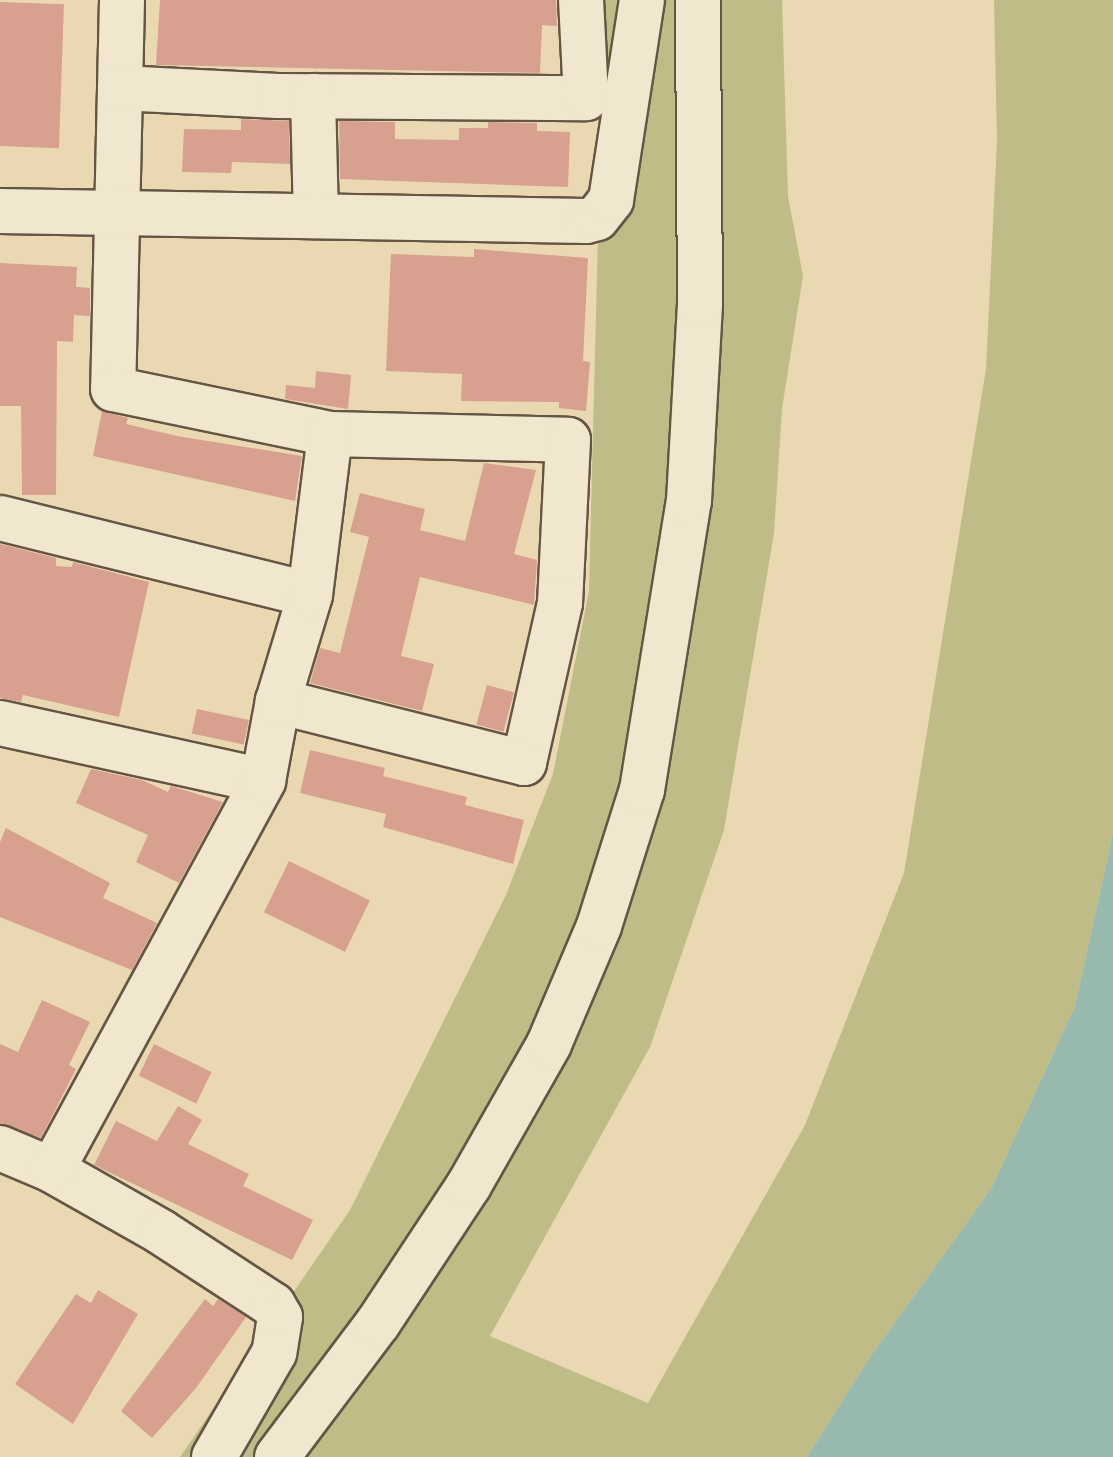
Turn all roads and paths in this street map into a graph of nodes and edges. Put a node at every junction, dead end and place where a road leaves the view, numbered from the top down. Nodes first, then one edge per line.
1 (122, 0) edge
2 (581, 0) edge
3 (642, 0) edge
4 (698, 0) edge
5 (120, 88) junction
6 (313, 96) junction
7 (0, 211) edge
8 (117, 213) junction
9 (316, 216) junction
10 (330, 434) junction
11 (0, 518) edge
12 (310, 595) junction
13 (278, 701) junction
14 (0, 723) edge
15 (263, 781) junction
16 (0, 1148) edge
17 (52, 1170) junction
18 (214, 1457) edge
19 (277, 1457) edge

1 - 5 street
2 - 6 street
3 - 9 street
4 - 19 street
5 - 6 street
5 - 8 street
6 - 9 street
7 - 8 street
8 - 9 street
8 - 10 street
10 - 12 street
10 - 13 street
11 - 12 street
12 - 13 street
13 - 15 street
14 - 15 street
15 - 17 street
16 - 17 street
17 - 18 street

